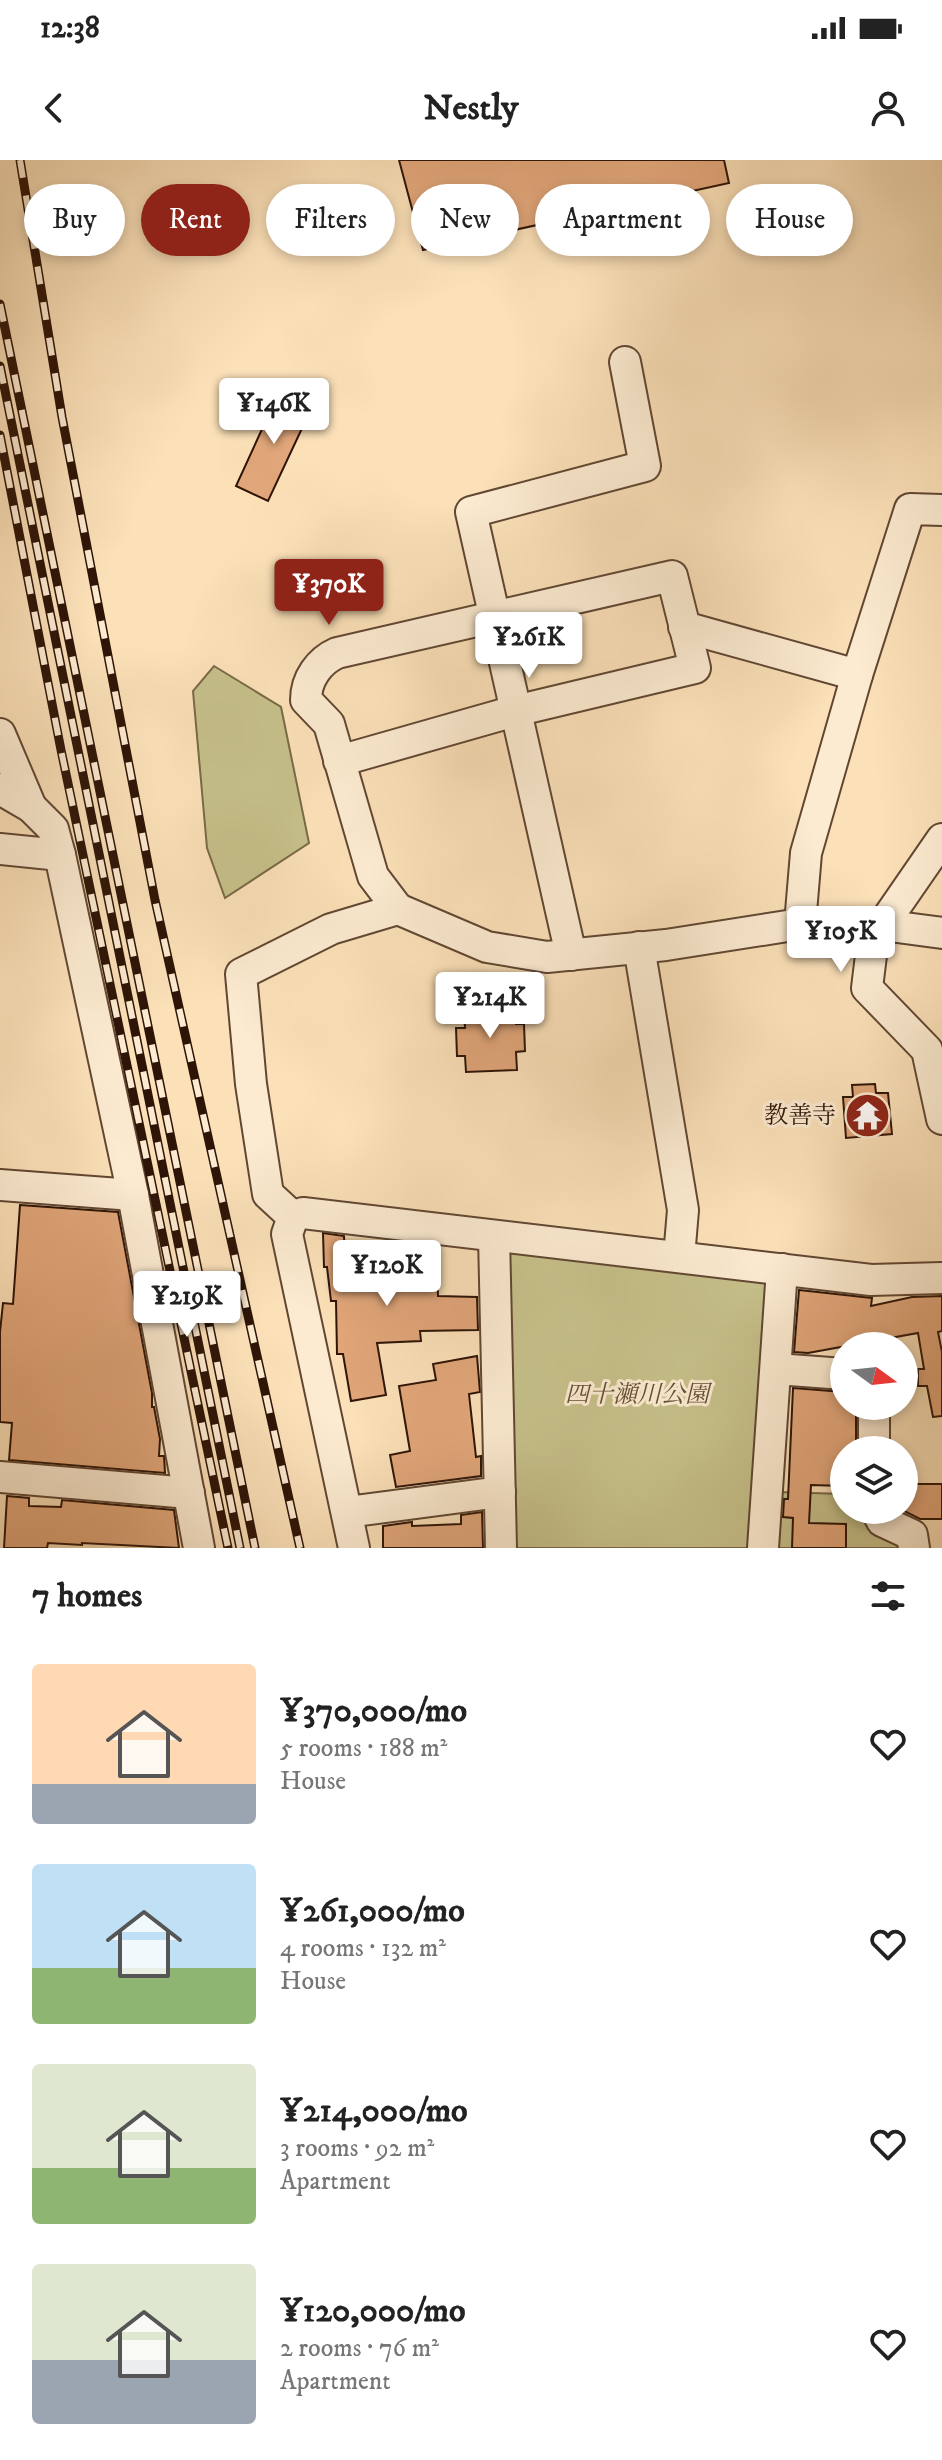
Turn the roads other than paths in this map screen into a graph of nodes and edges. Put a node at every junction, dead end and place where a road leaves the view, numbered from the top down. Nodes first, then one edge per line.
1 (625, 362) dead end
2 (942, 510) edge
3 (493, 616) junction
4 (684, 627) junction
5 (857, 675) junction
6 (515, 711) junction
7 (0, 734) edge
8 (339, 761) junction
9 (0, 789) edge
10 (31, 807) junction
11 (942, 839) edge
12 (0, 849) edge
13 (60, 855) junction
14 (398, 909) junction
15 (800, 924) junction
16 (882, 925) junction
17 (942, 933) edge
18 (639, 947) junction
19 (571, 955) junction
20 (942, 1119) edge
21 (0, 1185) edge
22 (133, 1195) junction
23 (290, 1225) junction
24 (494, 1236) junction
25 (679, 1257) junction
26 (782, 1269) junction
27 (942, 1278) edge
28 (776, 1369) junction
29 (830, 1373) edge
30 (0, 1477) edge
31 (500, 1492) junction
32 (189, 1493) junction
33 (347, 1512) junction
34 (888, 1524) edge
35 (199, 1548) edge
36 (354, 1548) edge
37 (501, 1548) edge
38 (763, 1548) edge
39 (914, 1548) edge

1 - 3 street
2 - 5 street
3 - 4 street
3 - 6 street
3 - 8 street
4 - 5 street
4 - 6 street
5 - 15 street
6 - 8 street
6 - 19 street
7 - 10 street
8 - 14 street
9 - 10 street
10 - 13 street
11 - 16 street
12 - 13 street
13 - 22 street
14 - 19 street
14 - 23 street
15 - 16 street
15 - 18 street
16 - 17 street
16 - 20 street
18 - 19 street
18 - 25 street
21 - 22 street
22 - 32 street
23 - 24 street
23 - 33 street
24 - 25 street
24 - 31 street
25 - 26 street
26 - 27 street
26 - 28 street
28 - 29 street
28 - 38 street
30 - 32 street
31 - 33 street
31 - 37 street
32 - 35 street
33 - 36 street
34 - 39 street

